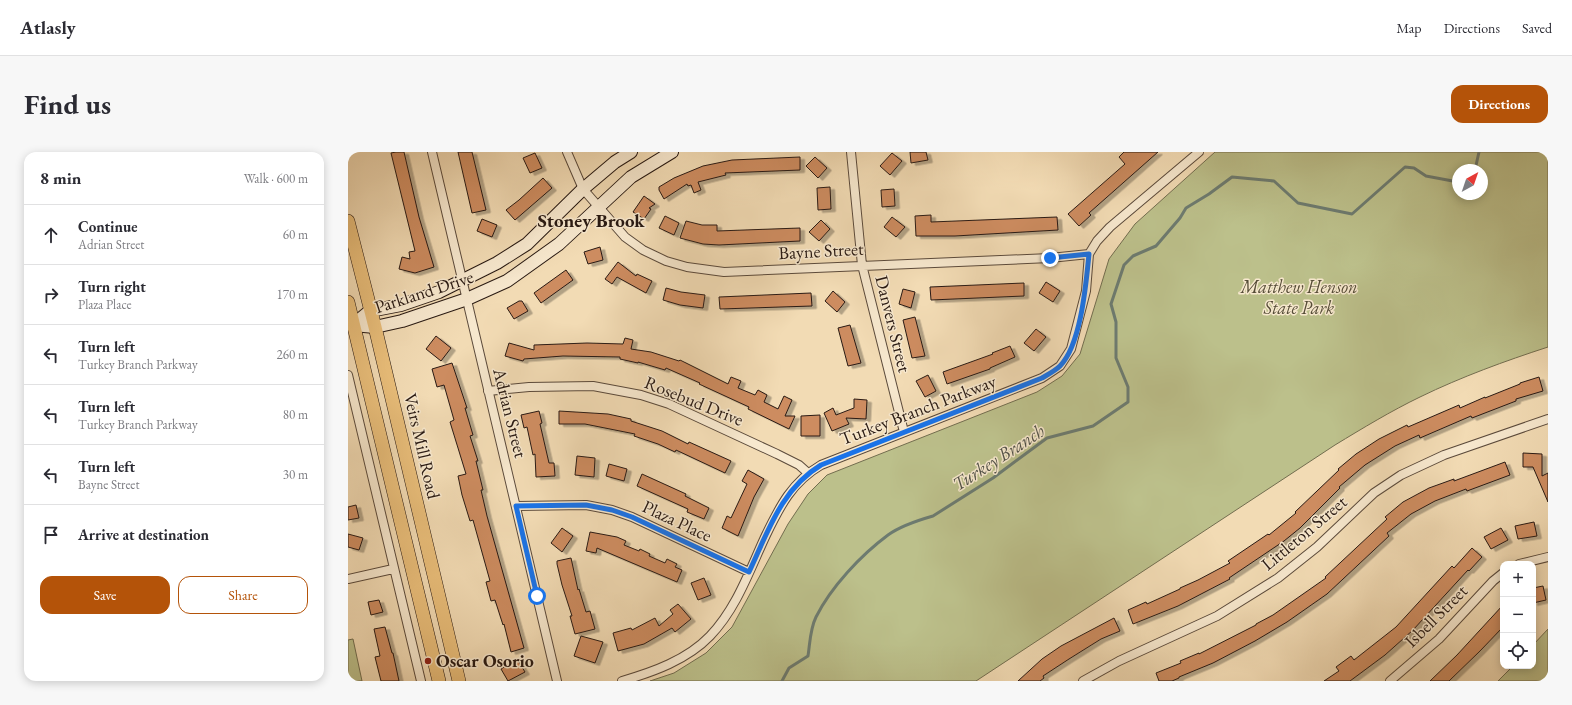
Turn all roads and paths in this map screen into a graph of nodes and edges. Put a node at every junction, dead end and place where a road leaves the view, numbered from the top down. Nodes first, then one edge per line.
1 (432, 152) edge
2 (568, 152) edge
3 (631, 152) edge
4 (672, 152) edge
5 (851, 152) edge
6 (1199, 152) edge
7 (583, 189) junction
8 (598, 207) junction
9 (348, 221) edge
10 (1089, 254) junction
11 (862, 265) junction
12 (462, 280) junction
13 (467, 299) junction
14 (348, 302) edge
15 (370, 311) junction
16 (350, 326) edge
17 (375, 327) junction
18 (348, 375) edge
19 (488, 391) junction
20 (1548, 419) edge
21 (904, 432) junction
22 (808, 473) junction
23 (516, 506) junction
24 (1548, 558) edge
25 (1534, 561) edge
26 (393, 568) junction
27 (749, 572) junction
28 (1500, 575) edge
29 (348, 579) edge
30 (421, 681) edge
31 (439, 681) edge
32 (459, 681) edge
33 (557, 681) edge
34 (622, 681) edge
35 (1083, 681) edge
36 (1390, 681) edge

1 - 12 street, Adrian Street
2 - 7 street, Bayne Street
3 - 7 street, Parkland Drive
4 - 8 street, Parkland Drive
5 - 11 street, Danvers Street
6 - 10 street, Turkey Branch Parkway
7 - 8 street, Bayne Street
7 - 12 street, Parkland Drive
8 - 11 street, Bayne Street
8 - 13 street, Parkland Drive
9 - 15 main road, Veirs Mill Road
10 - 11 street, Bayne Street
10 - 21 street, Turkey Branch Parkway
11 - 21 street, Danvers Street
12 - 13 street, Adrian Street
12 - 15 street, Parkland Drive
13 - 17 street, Parkland Drive
13 - 19 street, Adrian Street
14 - 16 main road
15 - 16 street, Parkland Drive
15 - 17 main road, Veirs Mill Road
16 - 17 street, Parkland Drive
16 - 31 main road
17 - 32 main road, Veirs Mill Road
18 - 26 street
19 - 22 street, Rosebud Drive
19 - 23 street, Adrian Street
20 - 35 street, Littleton Street
21 - 22 street, Turkey Branch Parkway
22 - 27 street, Turkey Branch Parkway
23 - 27 street, Plaza Place
23 - 33 street, Adrian Street
24 - 25 street
26 - 29 street
26 - 30 street
27 - 34 street, Turkey Branch Parkway
28 - 36 street, Isbell Street

